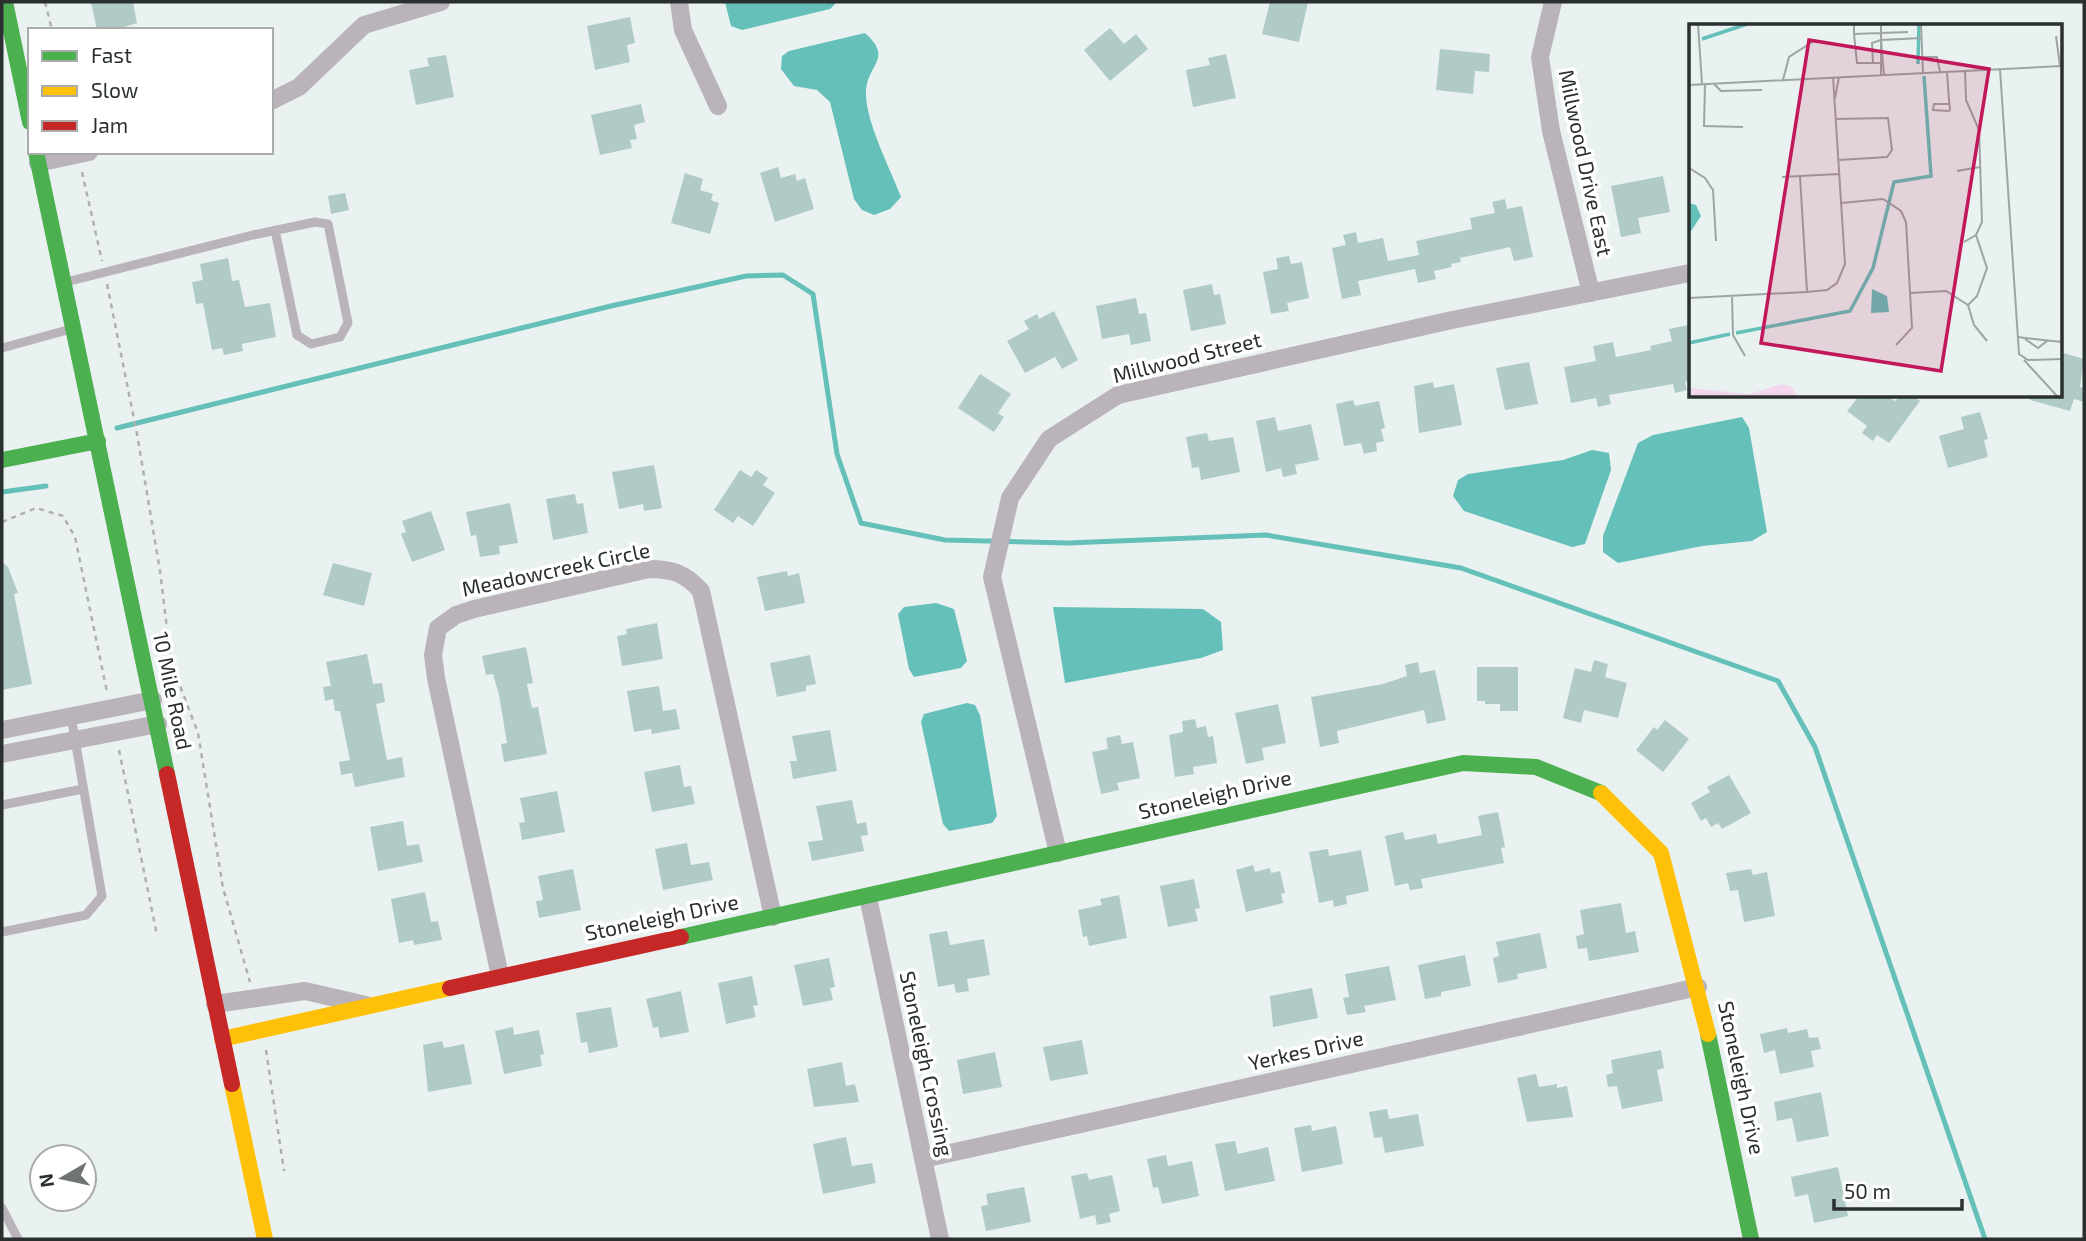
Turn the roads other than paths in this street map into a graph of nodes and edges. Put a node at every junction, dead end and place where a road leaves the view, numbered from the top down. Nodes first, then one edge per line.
1 (5, 2) edge
2 (441, 2) edge
3 (679, 2) edge
4 (1553, 2) edge
5 (273, 100) edge
6 (718, 106) dead end
7 (28, 112) edge
8 (74, 154) edge
9 (37, 158) edge
10 (275, 230) junction
11 (1689, 273) edge
12 (65, 283) junction
13 (1591, 293) junction
14 (74, 328) junction
15 (2, 348) edge
16 (98, 442) junction
17 (2, 460) edge
18 (153, 700) junction
19 (71, 716) junction
20 (158, 724) junction
21 (2, 730) edge
22 (74, 740) junction
23 (2, 754) edge
24 (83, 789) junction
25 (2, 804) edge
26 (1058, 853) junction
27 (868, 897) junction
28 (773, 917) junction
29 (2, 932) edge
30 (500, 976) junction
31 (1698, 987) junction
32 (215, 1004) junction
33 (366, 1005) junction
34 (222, 1039) junction
35 (923, 1159) junction
36 (2, 1208) edge
37 (18, 1239) edge
38 (265, 1239) edge
39 (940, 1239) edge
40 (1751, 1239) edge

1 - 7 street
2 - 5 street
3 - 6 street
4 - 13 street, Millwood Drive East
8 - 9 street
9 - 12 street, 10 Mile Road
10 - 10 lane
10 - 12 lane
11 - 13 street, Millwood Street
12 - 14 street, 10 Mile Road
13 - 26 street, Millwood Street
14 - 15 lane
14 - 16 street, 10 Mile Road
16 - 17 street
16 - 18 street, 10 Mile Road
18 - 19 street
18 - 20 street, 10 Mile Road
19 - 21 street
19 - 22 lane
20 - 22 street
20 - 32 street, 10 Mile Road
22 - 23 street
22 - 24 lane
24 - 25 lane
24 - 29 lane
26 - 27 street, Stoneleigh Drive
26 - 31 street, Stoneleigh Drive
27 - 28 street, Stoneleigh Drive
27 - 35 street, Stoneleigh Crossing
28 - 30 street, Stoneleigh Drive
28 - 30 street, Meadowcreek Circle
30 - 33 street, Stoneleigh Drive
31 - 35 street, Yerkes Drive
31 - 40 street, Stoneleigh Drive
32 - 33 street, Stoneleigh Drive
32 - 34 street, 10 Mile Road
33 - 34 street, Stoneleigh Drive
34 - 38 street, 10 Mile Road
35 - 39 street, Stoneleigh Crossing
36 - 37 lane

